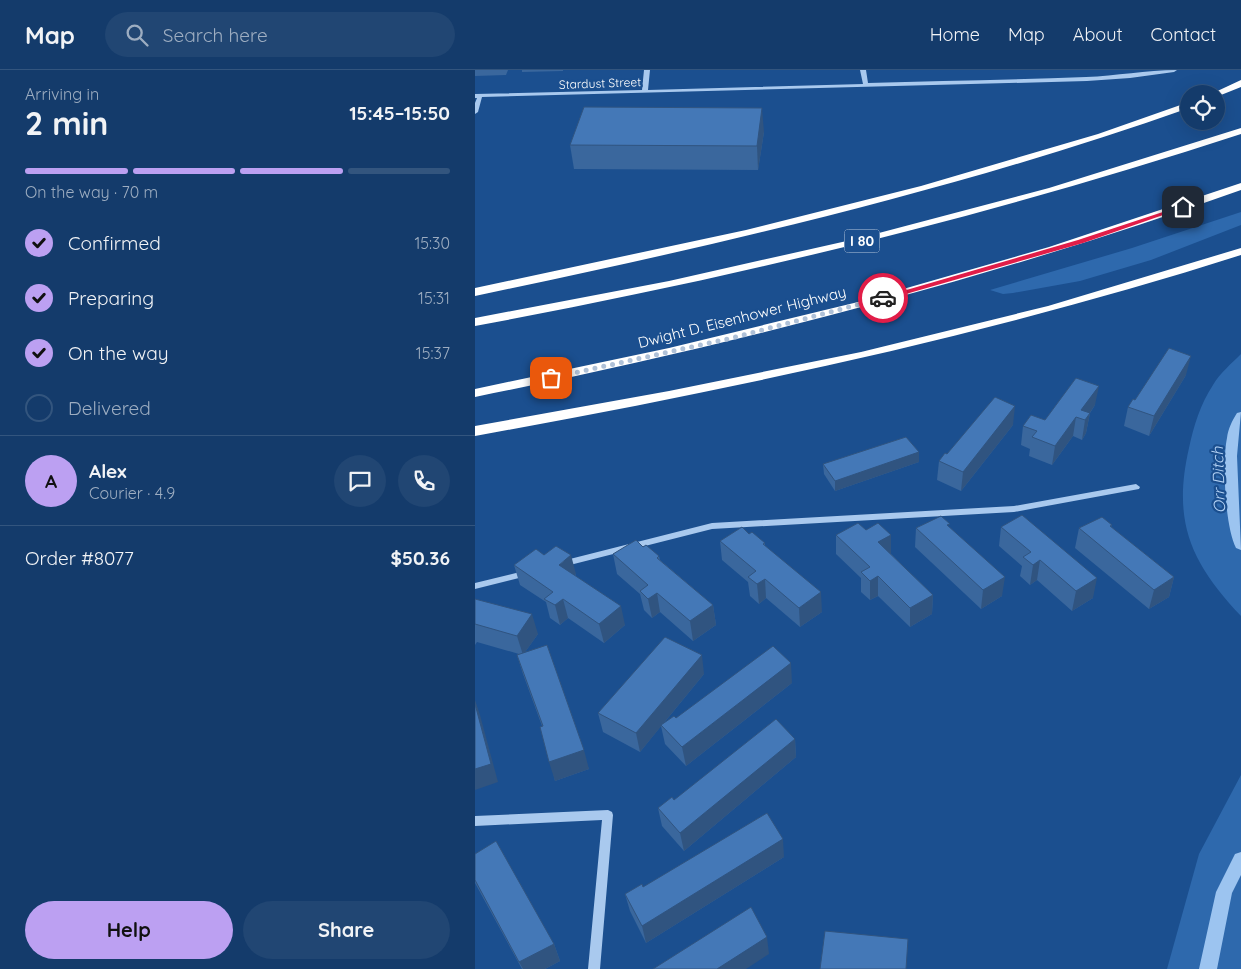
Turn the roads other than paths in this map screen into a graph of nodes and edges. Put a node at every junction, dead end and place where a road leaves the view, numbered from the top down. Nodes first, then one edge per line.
1 (647, 70) edge
2 (863, 70) edge
3 (1099, 70) edge
4 (1174, 70) edge
5 (1103, 78) junction
6 (1241, 83) edge
7 (866, 85) junction
8 (1225, 90) edge
9 (645, 92) junction
10 (478, 96) edge
11 (1180, 108) edge
12 (475, 112) edge
13 (1241, 131) edge
14 (1241, 186) edge
15 (1241, 251) edge
16 (475, 292) edge
17 (475, 322) edge
18 (475, 393) edge
19 (475, 431) edge
20 (1136, 487) dead end
21 (475, 586) edge
22 (475, 821) edge
23 (594, 969) edge

1 - 9 street
2 - 7 street
3 - 5 street
4 - 5 street, Stardust Street
5 - 7 street, Stardust Street
6 - 8 highway
7 - 9 street, Stardust Street
9 - 10 street, Stardust Street
10 - 12 street
11 - 16 highway
13 - 17 highway, I 80
14 - 18 highway, Dwight D. Eisenhower Highway
15 - 19 highway
20 - 21 street
22 - 23 street

